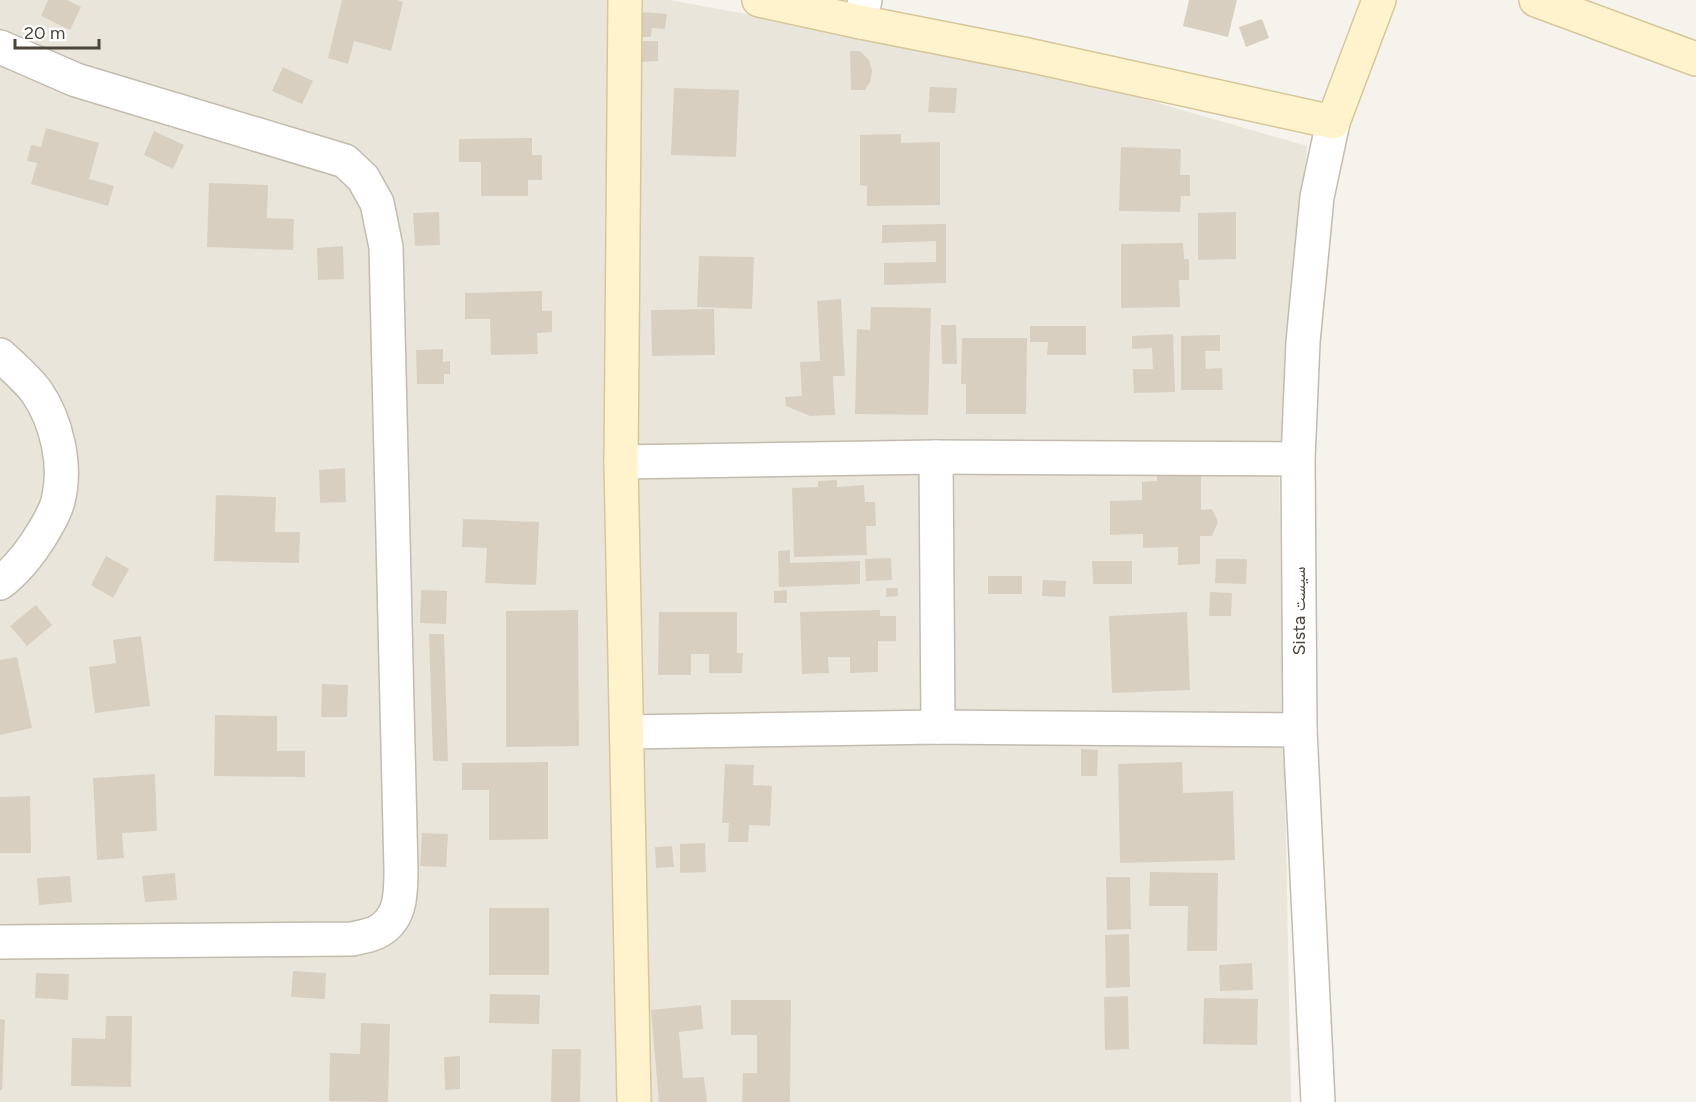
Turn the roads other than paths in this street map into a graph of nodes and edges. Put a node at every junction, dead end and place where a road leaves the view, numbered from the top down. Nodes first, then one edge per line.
1 (625, 0) edge
2 (759, 0) edge
3 (1379, 0) edge
4 (1536, 0) edge
5 (863, 11) edge
6 (0, 47) edge
7 (1696, 59) edge
8 (1333, 122) junction
9 (0, 355) edge
10 (936, 457) junction
11 (1298, 459) junction
12 (621, 462) junction
13 (0, 583) edge
14 (938, 727) junction
15 (1300, 730) junction
16 (627, 732) junction
17 (0, 942) edge
18 (634, 1102) edge
19 (1318, 1102) edge

1 - 12 main road
2 - 5 main road
3 - 8 main road
4 - 7 main road
5 - 8 main road
6 - 17 street
8 - 11 street, Sista سيست
9 - 13 street
10 - 11 street
10 - 12 street
10 - 14 street
11 - 15 street, Sista سيست
12 - 16 main road
14 - 15 street
14 - 16 street
15 - 19 street, Sista سيست
16 - 18 main road

